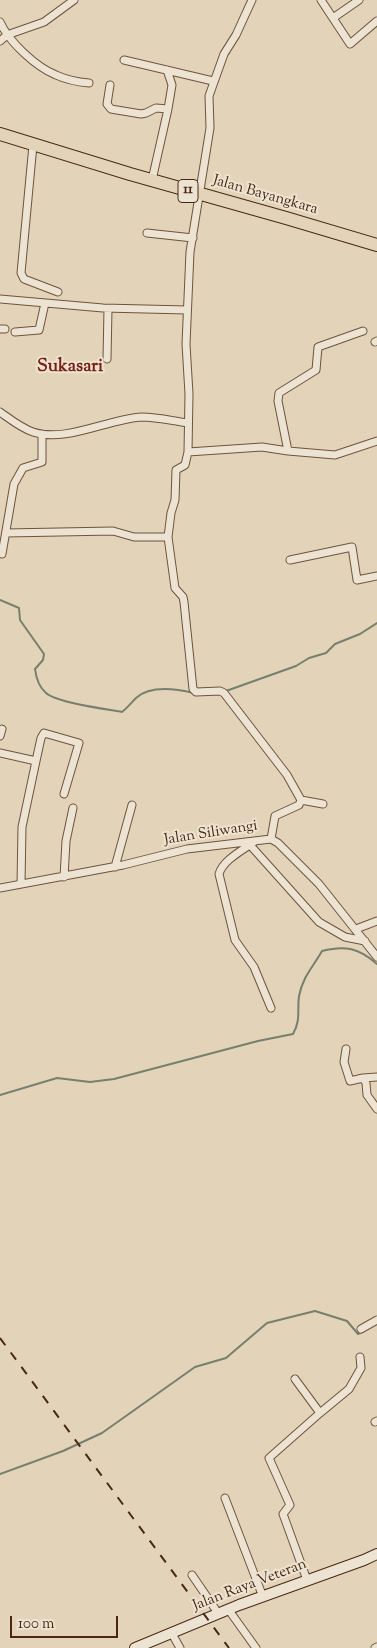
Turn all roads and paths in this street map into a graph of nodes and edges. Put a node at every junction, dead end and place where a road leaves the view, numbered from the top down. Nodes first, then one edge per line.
1 (74, 0) edge
2 (252, 0) edge
3 (321, 0) edge
4 (359, 0) edge
5 (333, 18) junction
6 (377, 21) edge
7 (0, 22) edge
8 (7, 35) junction
9 (0, 41) edge
10 (124, 60) dead end
11 (167, 70) junction
12 (213, 81) junction
13 (89, 83) dead end
14 (110, 85) dead end
15 (168, 109) junction
16 (0, 134) edge
17 (33, 145) junction
18 (152, 180) junction
19 (200, 194) junction
20 (147, 233) dead end
21 (193, 238) junction
22 (377, 245) edge
23 (58, 292) dead end
24 (0, 299) edge
25 (45, 303) junction
26 (108, 309) junction
27 (187, 310) junction
28 (363, 331) dead end
29 (15, 332) dead end
30 (107, 359) dead end
31 (0, 412) edge
32 (188, 423) junction
33 (42, 434) junction
34 (377, 441) edge
35 (288, 451) junction
36 (188, 452) junction
37 (6, 533) junction
38 (168, 537) junction
39 (2, 554) dead end
40 (290, 560) dead end
41 (377, 576) edge
42 (0, 753) edge
43 (36, 761) junction
44 (64, 794) dead end
45 (301, 800) junction
46 (323, 804) dead end
47 (132, 805) dead end
48 (73, 808) dead end
49 (271, 839) junction
50 (252, 844) junction
51 (115, 867) junction
52 (64, 877) junction
53 (21, 884) junction
54 (0, 888) edge
55 (377, 921) edge
56 (356, 929) junction
57 (365, 941) junction
58 (377, 957) edge
59 (271, 1008) dead end
60 (346, 1049) dead end
61 (377, 1077) edge
62 (363, 1078) junction
63 (377, 1109) edge
64 (377, 1320) edge
65 (361, 1329) dead end
66 (360, 1358) dead end
67 (295, 1379) dead end
68 (320, 1413) junction
69 (225, 1498) dead end
70 (377, 1554) edge
71 (192, 1575) dead end
72 (307, 1580) junction
73 (263, 1597) junction
74 (223, 1611) junction
75 (171, 1632) junction
76 (135, 1648) edge
77 (180, 1648) edge
78 (256, 1648) edge

1 - 8 street
2 - 12 street
3 - 5 street
4 - 5 street
5 - 6 street
7 - 8 street
8 - 9 street
8 - 13 street
10 - 11 street
11 - 12 street
11 - 15 street
12 - 19 street
14 - 15 street
15 - 18 street
16 - 17 highway, Jalan Bayangkara / 11
17 - 18 highway, Jalan Bayangkara / 11
17 - 23 street
18 - 19 highway, Jalan Bayangkara / 11
19 - 21 street
19 - 22 highway, Jalan Bayangkara / 11
20 - 21 street
21 - 27 street
24 - 25 street
25 - 26 street
25 - 29 street
26 - 27 street
26 - 30 street
27 - 32 street
28 - 35 street
31 - 33 street
32 - 33 street
32 - 36 street
33 - 37 street
34 - 35 street
35 - 36 street
36 - 38 street
37 - 38 street
37 - 39 street
38 - 45 street
40 - 41 street
42 - 43 street
43 - 44 street
43 - 53 street
45 - 46 street
45 - 49 street
47 - 51 street
48 - 52 street
49 - 50 street, Jalan Siliwangi
49 - 56 street, Jalan Siliwangi
50 - 51 street, Jalan Siliwangi
50 - 57 street
50 - 59 street
51 - 52 street, Jalan Siliwangi
52 - 53 street, Jalan Siliwangi
53 - 54 street, Jalan Siliwangi
55 - 56 street
56 - 57 street, Jalan Siliwangi
57 - 58 street, Jalan Siliwangi
60 - 62 street
61 - 62 street
62 - 63 street
64 - 65 street
66 - 68 street
67 - 68 street
68 - 72 street
69 - 73 street
70 - 72 street, Jalan Raya Veteran
71 - 74 street
72 - 73 street, Jalan Raya Veteran
73 - 74 street, Jalan Raya Veteran
74 - 75 street, Jalan Raya Veteran
74 - 78 street
75 - 76 street, Jalan Raya Veteran
75 - 77 street

